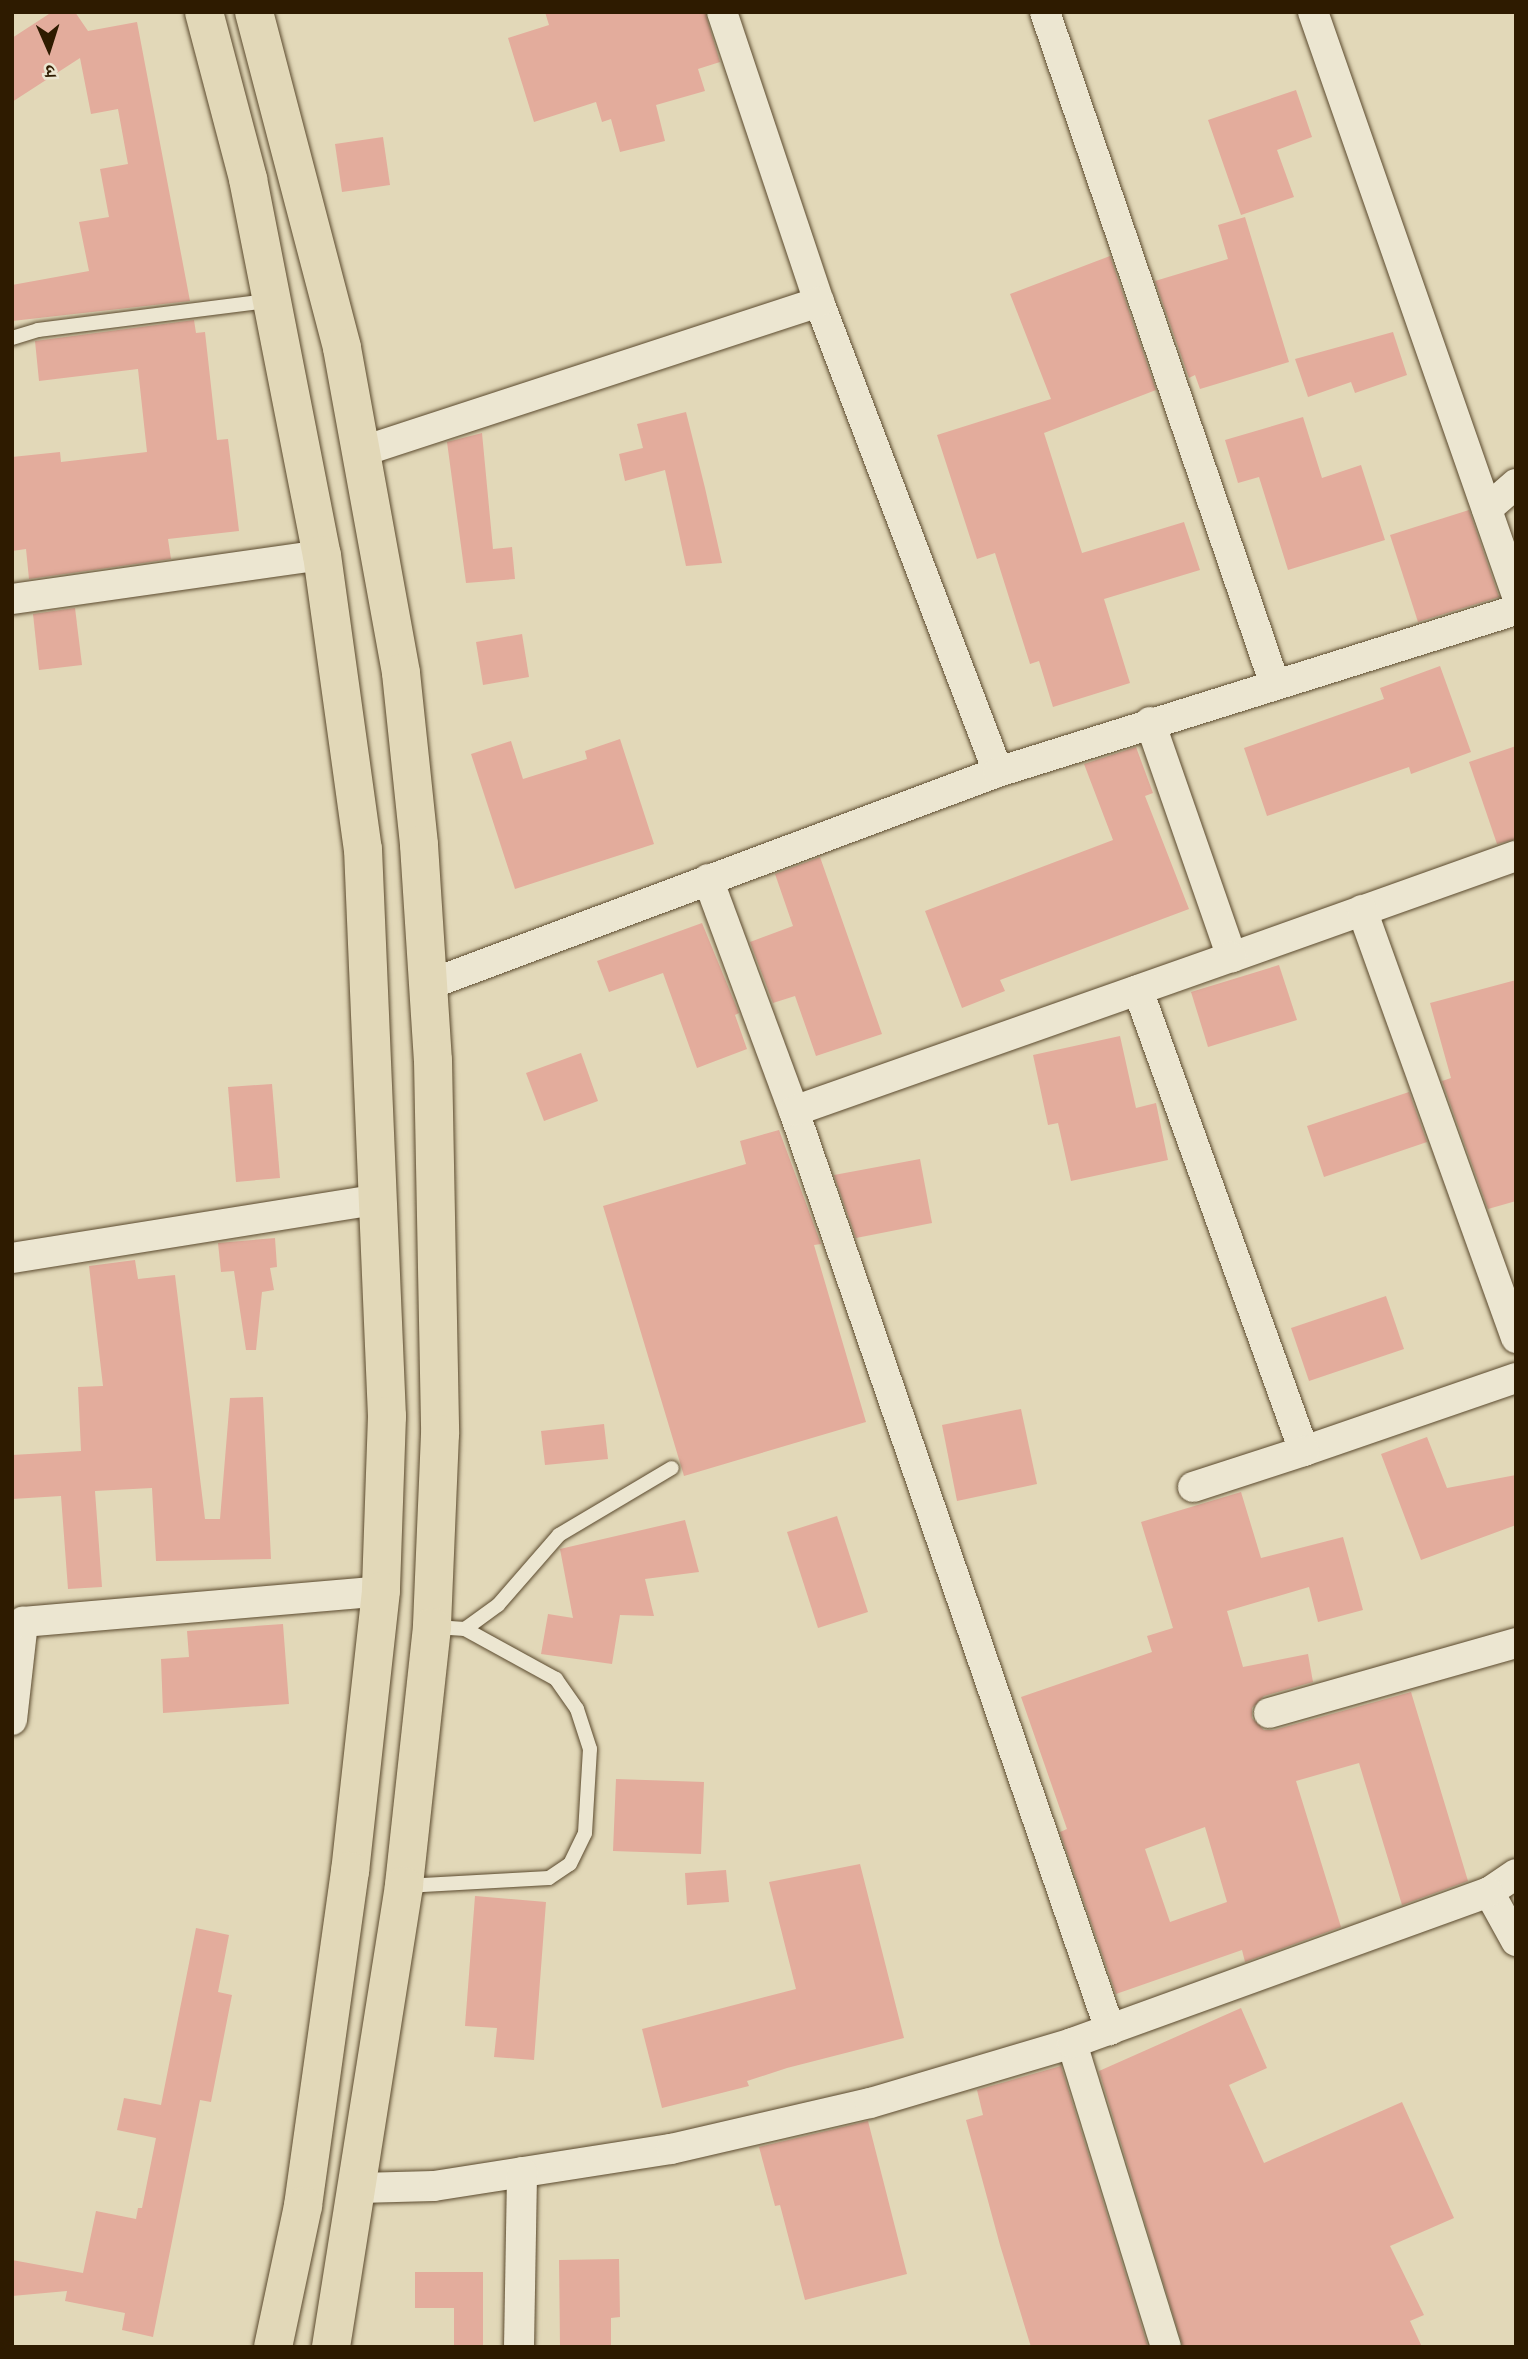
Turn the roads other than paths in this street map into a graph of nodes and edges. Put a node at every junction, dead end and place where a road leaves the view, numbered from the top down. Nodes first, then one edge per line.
1 (204, 12) edge
2 (254, 12) edge
3 (722, 12) edge
4 (1045, 12) edge
5 (1313, 12) edge
6 (271, 300) junction
7 (819, 302) junction
8 (12, 338) edge
9 (363, 451) junction
10 (1516, 484) edge
11 (1487, 509) junction
12 (322, 555) junction
13 (1516, 593) edge
14 (12, 599) edge
15 (1516, 610) edge
16 (1274, 682) junction
17 (1150, 722) junction
18 (998, 772) junction
19 (1516, 856) edge
20 (708, 879) junction
21 (1362, 910) junction
22 (1232, 957) junction
23 (428, 985) junction
24 (1138, 990) junction
25 (794, 1111) junction
26 (380, 1199) junction
27 (12, 1258) edge
28 (1516, 1338) edge
29 (1516, 1378) edge
30 (1304, 1451) junction
31 (672, 1468) dead end
32 (1193, 1487) dead end
33 (381, 1591) junction
34 (17, 1622) edge
35 (448, 1628) junction
36 (1516, 1643) edge
37 (1269, 1713) dead end
38 (12, 1720) edge
39 (1516, 1874) edge
40 (404, 1886) junction
41 (1489, 1892) junction
42 (1516, 1941) edge
43 (1110, 2030) junction
44 (1072, 2043) junction
45 (523, 2172) junction
46 (359, 2188) junction
47 (273, 2347) edge
48 (331, 2347) edge
49 (519, 2347) edge
50 (1166, 2347) edge

1 - 6 highway
2 - 9 highway
3 - 7 street
4 - 16 street
5 - 11 street
6 - 8 lane
6 - 12 highway
7 - 9 street
7 - 18 street
9 - 23 highway
10 - 11 street
11 - 13 street
12 - 14 street
12 - 26 highway
15 - 16 street
16 - 17 street
17 - 18 street
17 - 22 street
18 - 20 street
19 - 21 street
20 - 23 street
20 - 25 street
21 - 22 street
21 - 28 street
22 - 24 street
23 - 35 highway
24 - 25 street
24 - 30 street
25 - 43 street
26 - 27 street
26 - 33 highway
29 - 30 street
30 - 32 street
31 - 35 lane
33 - 34 street
33 - 47 highway
34 - 38 street
35 - 40 highway
35 - 40 lane
36 - 37 street
39 - 41 street
40 - 46 highway
41 - 42 street
41 - 43 street
43 - 44 street
44 - 45 street
44 - 50 street
45 - 46 street
45 - 49 street
46 - 48 highway

